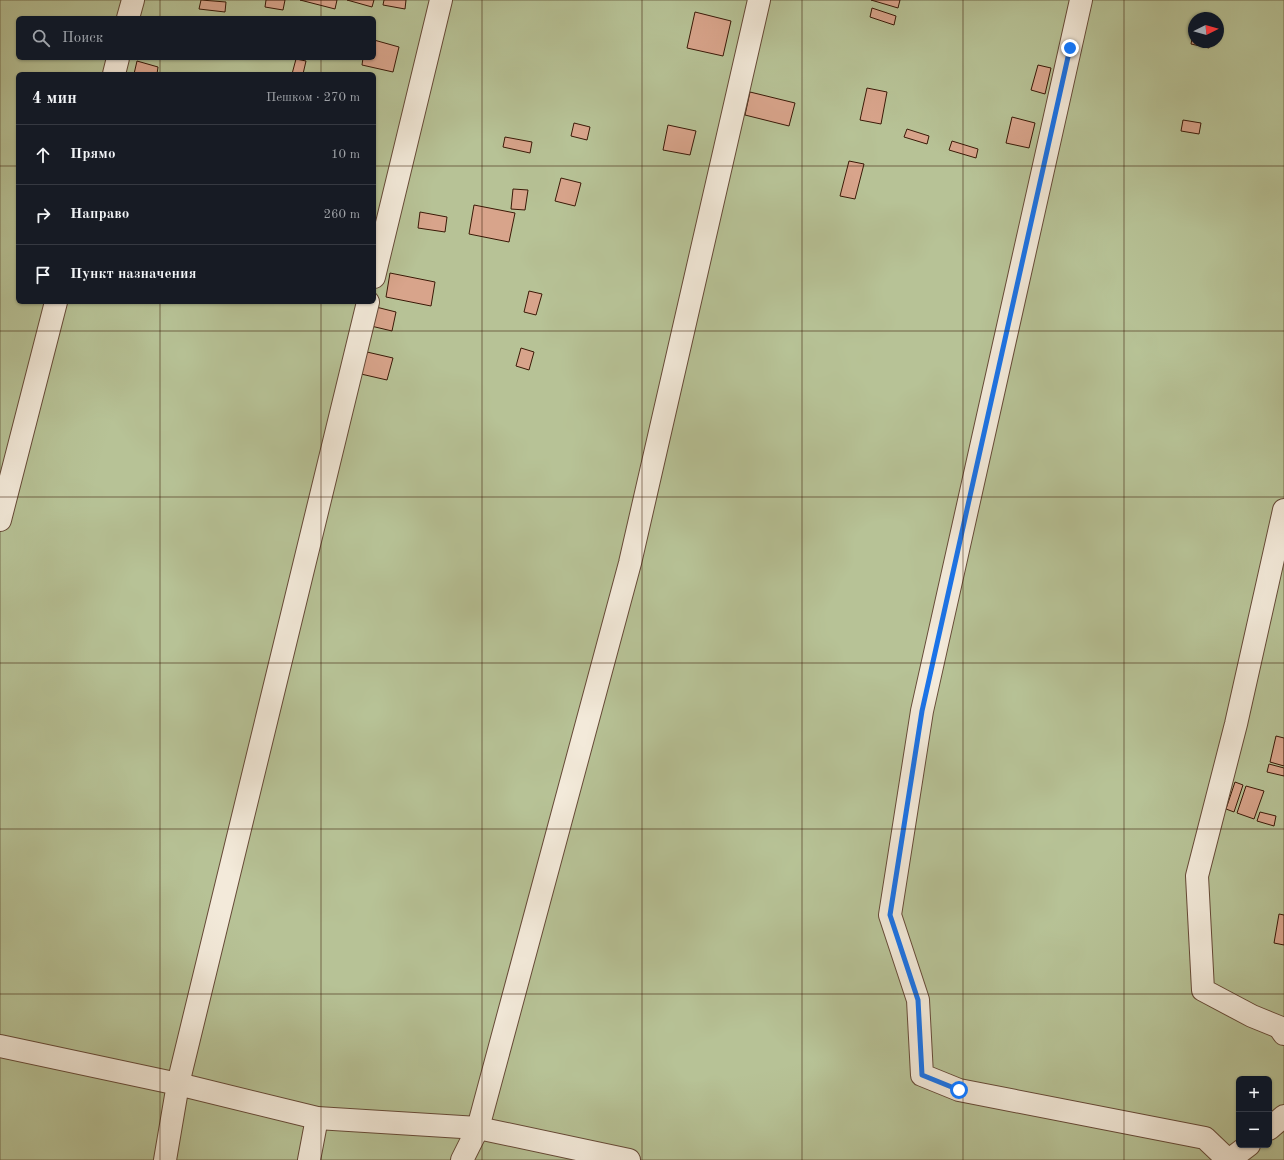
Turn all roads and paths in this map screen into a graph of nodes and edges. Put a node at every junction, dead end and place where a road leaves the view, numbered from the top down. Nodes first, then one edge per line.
1 (133, 0) edge
2 (441, 0) edge
3 (759, 0) edge
4 (1081, 0) edge
5 (129, 16) edge
6 (118, 60) edge
7 (114, 72) edge
8 (376, 269) edge
9 (55, 304) edge
10 (368, 304) edge
11 (1284, 510) edge
12 (0, 520) edge
13 (1284, 1034) edge
14 (0, 1046) edge
15 (178, 1084) junction
16 (1284, 1116) edge
17 (317, 1118) junction
18 (1272, 1126) edge
19 (478, 1128) junction
20 (1245, 1148) edge
21 (165, 1160) edge
22 (309, 1160) edge
23 (462, 1160) edge
24 (629, 1160) edge
25 (1229, 1160) edge

1 - 5 street
2 - 8 street
3 - 19 street
4 - 25 street
6 - 7 street
9 - 12 street
10 - 15 street
11 - 13 street
14 - 15 street
15 - 17 street
15 - 21 street
16 - 18 street
17 - 19 street
17 - 22 street
19 - 23 street
19 - 24 street
20 - 25 street

